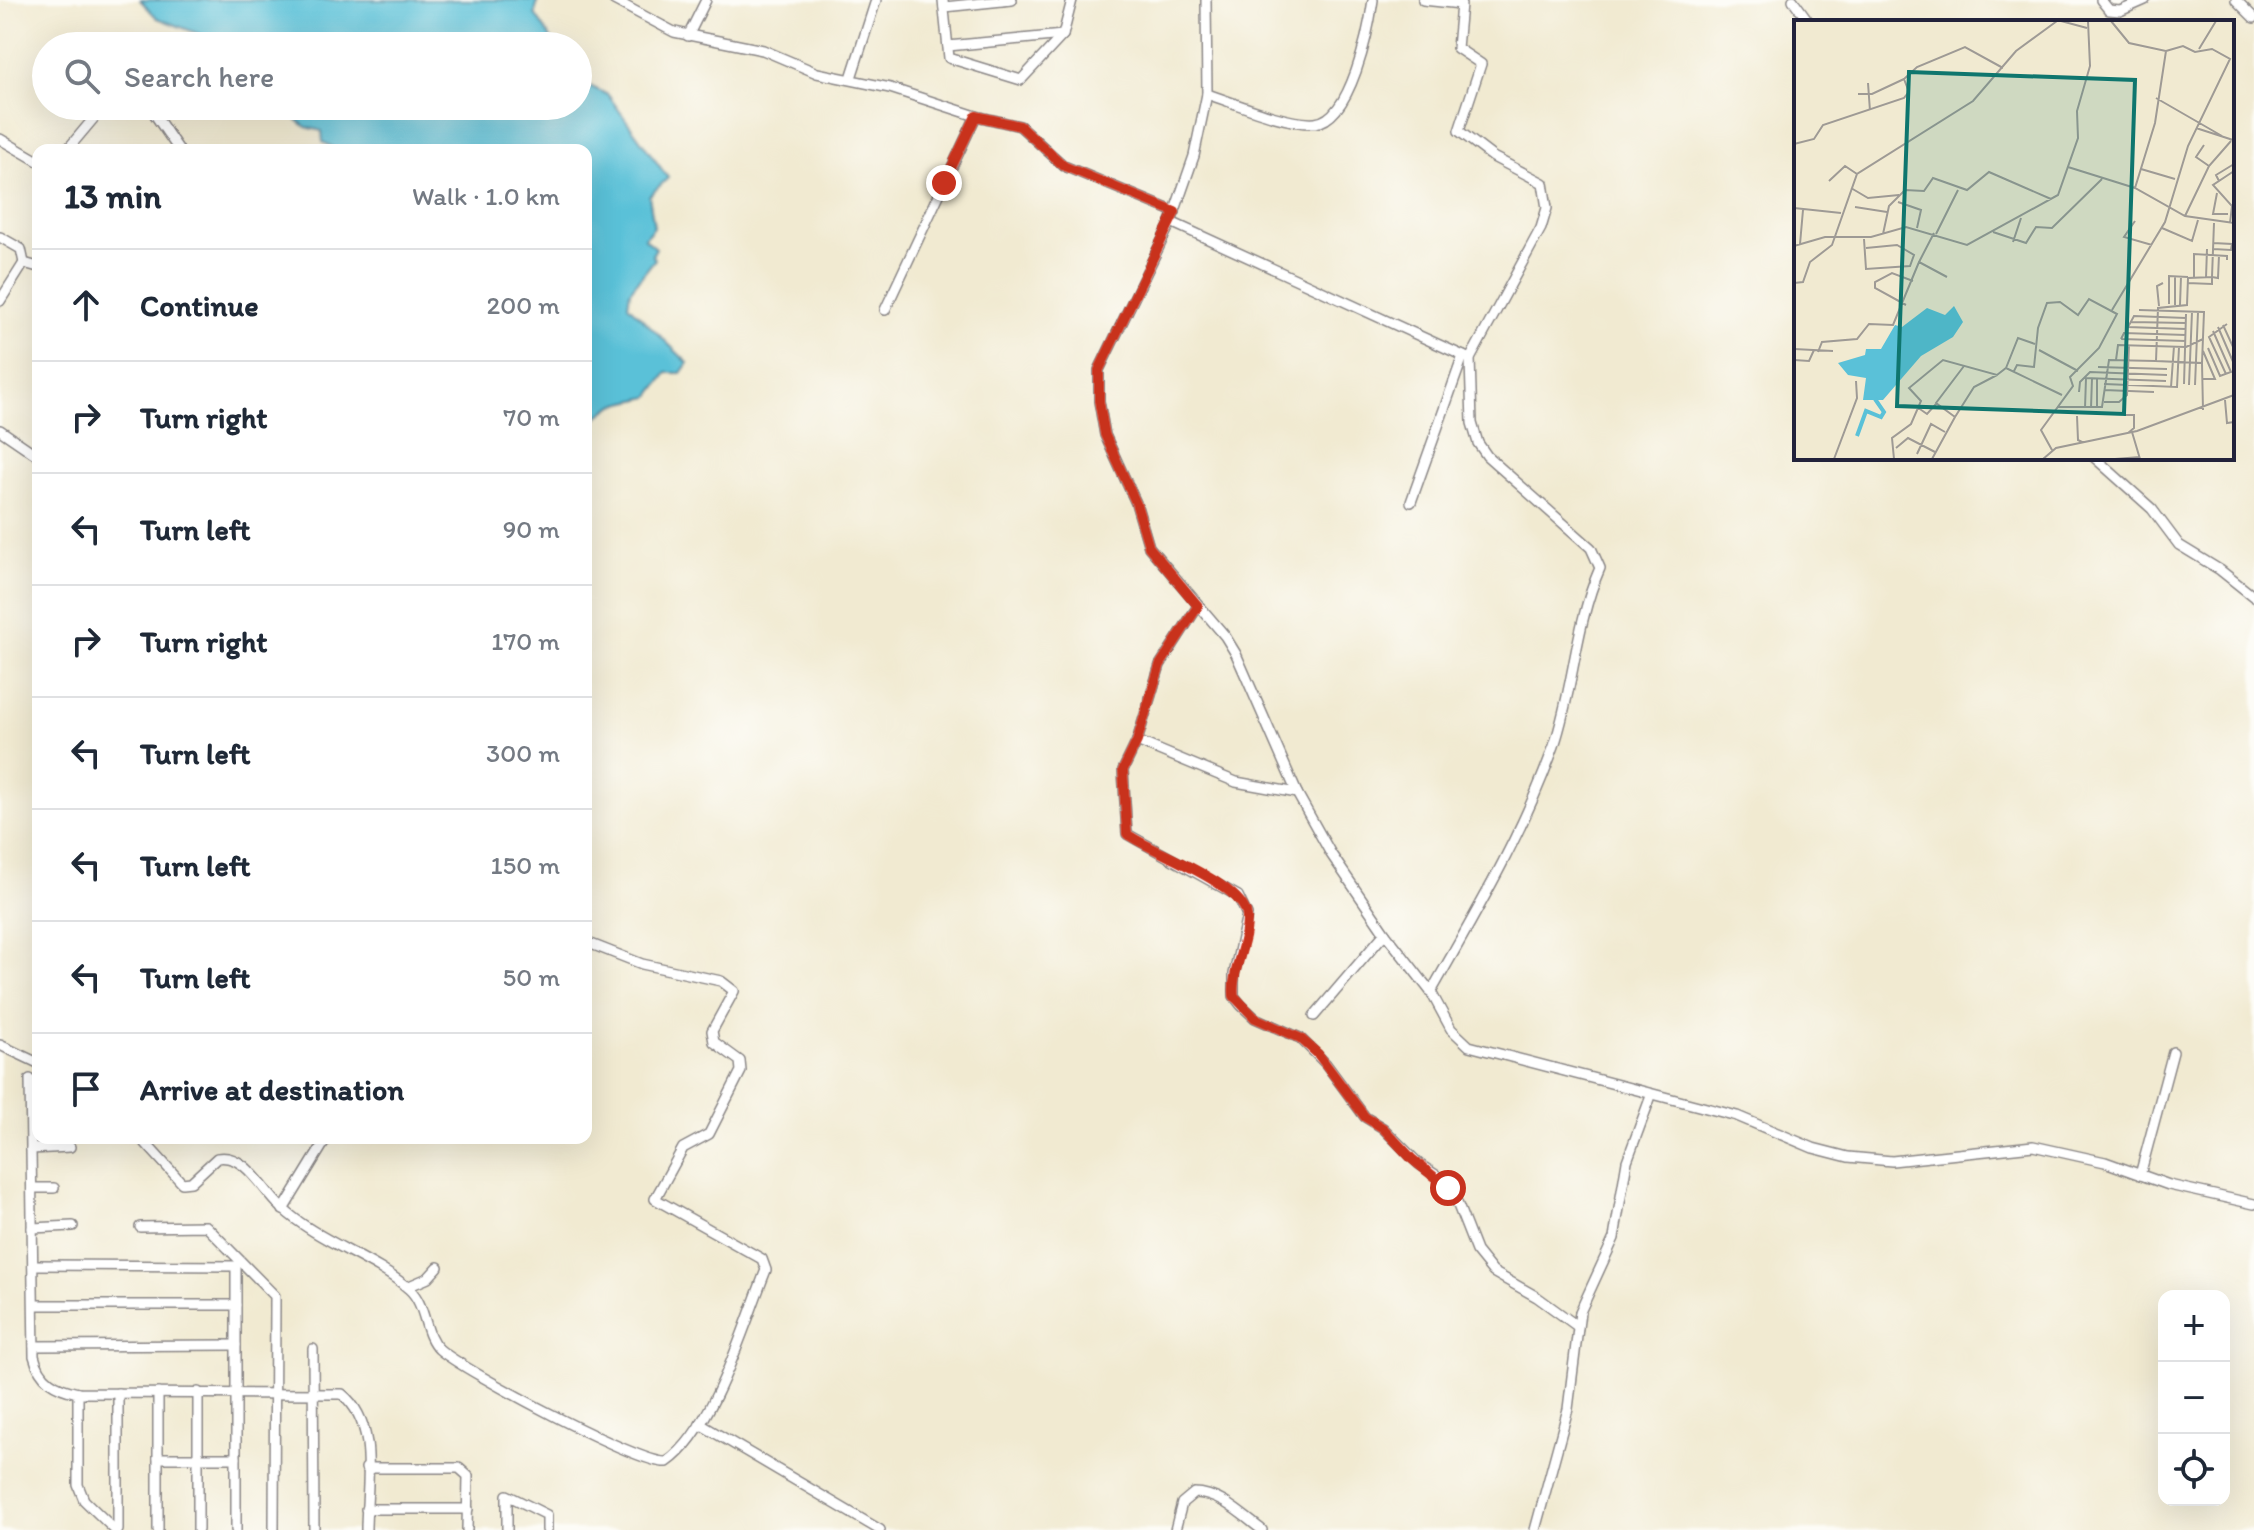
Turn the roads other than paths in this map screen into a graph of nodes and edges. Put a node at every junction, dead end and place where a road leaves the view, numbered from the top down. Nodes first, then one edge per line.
1 (614, 0) edge
2 (706, 0) edge
3 (876, 0) edge
4 (1012, 0) edge
5 (1072, 0) edge
6 (1206, 0) edge
7 (1373, 0) edge
8 (1423, 0) edge
9 (1793, 0) edge
10 (2101, 0) edge
11 (2145, 0) edge
12 (2236, 0) edge
13 (944, 3) edge
14 (2254, 18) edge
15 (1808, 20) edge
16 (1063, 35) junction
17 (688, 36) junction
18 (948, 46) junction
19 (851, 78) junction
20 (1207, 94) junction
21 (976, 116) junction
22 (92, 120) edge
23 (159, 120) edge
24 (0, 139) edge
25 (72, 144) edge
26 (175, 144) edge
27 (32, 158) edge
28 (1173, 217) junction
29 (0, 237) edge
30 (24, 263) junction
31 (32, 265) edge
32 (0, 301) edge
33 (885, 310) dead end
34 (1466, 357) junction
35 (0, 430) edge
36 (32, 452) edge
37 (2097, 460) edge
38 (1411, 502) dead end
39 (2254, 597) edge
40 (1198, 606) junction
41 (1137, 741) junction
42 (1297, 793) junction
43 (1385, 933) junction
44 (592, 944) edge
45 (1431, 992) junction
46 (1314, 1016) dead end
47 (0, 1045) edge
48 (2173, 1052) dead end
49 (32, 1060) edge
50 (30, 1079) dead end
51 (32, 1094) edge
52 (1651, 1096) junction
53 (32, 1136) edge
54 (146, 1144) edge
55 (323, 1144) edge
56 (70, 1147) dead end
57 (31, 1149) junction
58 (2140, 1175) junction
59 (32, 1188) junction
60 (54, 1188) dead end
61 (2254, 1204) edge
62 (283, 1210) junction
63 (73, 1226) dead end
64 (140, 1227) dead end
65 (32, 1228) junction
66 (33, 1265) junction
67 (438, 1267) dead end
68 (407, 1287) junction
69 (34, 1305) junction
70 (236, 1305) junction
71 (1577, 1326) junction
72 (236, 1345) junction
73 (34, 1346) junction
74 (313, 1349) dead end
75 (198, 1392) junction
76 (237, 1392) junction
77 (274, 1392) junction
78 (314, 1392) junction
79 (78, 1393) junction
80 (118, 1393) junction
81 (158, 1393) junction
82 (700, 1424) junction
83 (158, 1458) junction
84 (198, 1458) junction
85 (236, 1458) junction
86 (366, 1468) junction
87 (366, 1509) junction
88 (468, 1509) junction
89 (117, 1530) edge
90 (158, 1530) edge
91 (198, 1530) edge
92 (274, 1530) edge
93 (314, 1530) edge
94 (366, 1530) edge
95 (467, 1530) edge
96 (507, 1530) edge
97 (547, 1530) edge
98 (880, 1530) edge
99 (1175, 1530) edge
100 (1262, 1530) edge
101 (1535, 1530) edge

1 - 17 street
2 - 17 street
3 - 19 street
4 - 13 street
5 - 16 street
6 - 20 street
7 - 20 street
8 - 34 street
9 - 15 street
10 - 11 street
12 - 14 street
13 - 18 street
16 - 18 street
16 - 18 street
17 - 19 street
19 - 21 street
20 - 28 street
21 - 28 street
21 - 33 street
22 - 25 street
23 - 26 street
24 - 27 street
28 - 34 street
28 - 40 street
29 - 30 street
30 - 31 street
30 - 32 street
34 - 38 street
34 - 45 street
35 - 36 street
37 - 39 street
40 - 41 street
40 - 42 street
41 - 42 street
41 - 71 street
42 - 43 street
43 - 45 street
43 - 46 street
44 - 82 street
45 - 52 street
47 - 49 street
48 - 58 street
50 - 51 street
52 - 58 street
52 - 71 street
53 - 57 street
54 - 62 street
55 - 62 street
56 - 57 street
57 - 59 street
58 - 61 street
59 - 60 street
59 - 65 street
62 - 68 street
63 - 65 street
64 - 77 street
65 - 66 street
66 - 69 street
66 - 70 street
67 - 68 street
68 - 82 street
69 - 70 street
69 - 73 street
70 - 72 street
71 - 101 street
72 - 73 street
72 - 76 street
73 - 79 street
74 - 78 street
75 - 76 street
75 - 81 street
75 - 84 street
76 - 77 street
76 - 85 street
76 - 85 street
77 - 78 street
77 - 92 street
78 - 86 street
78 - 93 street
79 - 80 street
79 - 89 street
80 - 81 street
80 - 89 street
81 - 83 street
82 - 98 street
83 - 84 street
83 - 90 street
84 - 85 street
84 - 91 street
86 - 87 street
86 - 88 street
87 - 88 street
87 - 94 street
88 - 95 street
96 - 97 street
99 - 100 street

